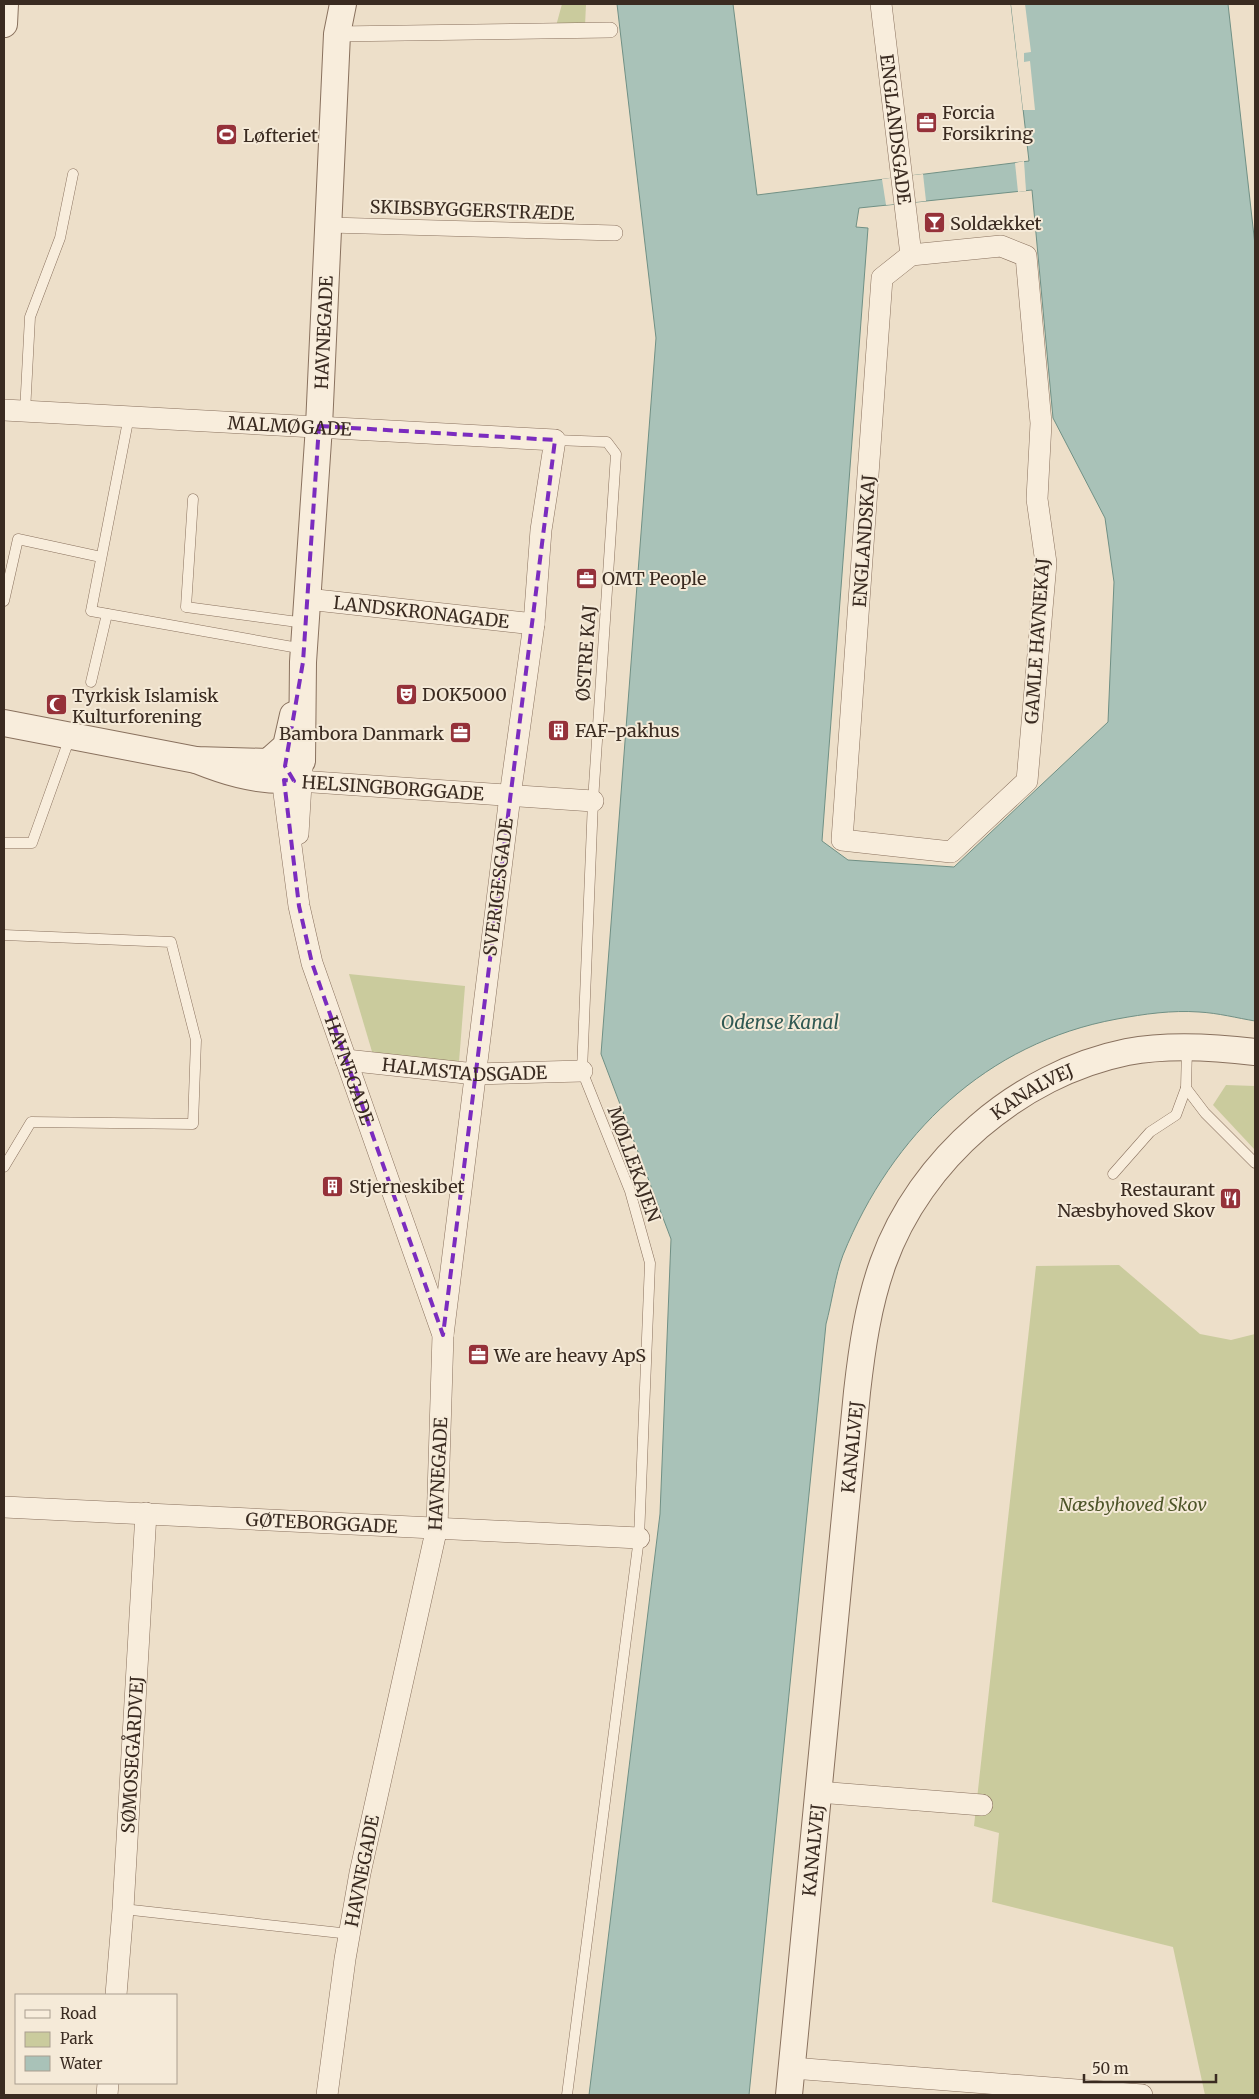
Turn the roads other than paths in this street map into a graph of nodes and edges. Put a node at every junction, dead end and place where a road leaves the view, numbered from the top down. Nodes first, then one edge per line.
1 (5, 4) edge
2 (343, 4) edge
3 (881, 4) edge
4 (4, 24) edge
5 (610, 30) dead end
6 (338, 34) junction
7 (73, 174) dead end
8 (329, 225) junction
9 (615, 233) dead end
10 (911, 254) junction
11 (4, 410) edge
12 (25, 412) junction
13 (130, 416) junction
14 (319, 426) junction
15 (555, 440) junction
16 (193, 499) dead end
17 (101, 557) junction
18 (4, 600) edge
19 (306, 611) junction
20 (107, 614) junction
21 (534, 624) junction
22 (303, 655) junction
23 (91, 682) dead end
24 (4, 723) edge
25 (70, 736) junction
26 (291, 771) junction
27 (510, 796) junction
28 (593, 801) junction
29 (842, 840) joint
30 (4, 843) edge
31 (4, 935) edge
32 (1187, 1047) junction
33 (1255, 1052) edge
34 (346, 1060) junction
35 (582, 1071) junction
36 (475, 1074) junction
37 (1186, 1088) junction
38 (1255, 1163) edge
39 (4, 1167) edge
40 (1113, 1174) dead end
41 (444, 1335) junction
42 (4, 1507) edge
43 (146, 1513) junction
44 (437, 1527) junction
45 (639, 1538) junction
46 (818, 1792) junction
47 (982, 1805) dead end
48 (123, 1909) junction
49 (350, 1934) junction
50 (116, 1994) edge
51 (792, 2068) junction
52 (1039, 2091) edge
53 (327, 2095) edge
54 (566, 2095) edge
55 (789, 2095) edge
56 (1142, 2095) edge

1 - 4 street
2 - 6 street, HAVNEGADE
3 - 10 street, ENGLANDSGADE
5 - 6 street
6 - 8 street, HAVNEGADE
7 - 12 lane
8 - 9 street, SKIBSBYGGERSTRÆDE
8 - 14 street, HAVNEGADE
10 - 29 street, ENGLANDSKAJ
10 - 29 street, GAMLE HAVNEKAJ
11 - 12 street, MALMØGADE
12 - 13 street, MALMØGADE
13 - 14 street, MALMØGADE
13 - 17 lane
14 - 15 street, MALMØGADE
14 - 19 street, HAVNEGADE
15 - 21 street, SVERIGESGADE
15 - 28 lane, ØSTRE KAJ
16 - 19 lane
17 - 18 lane
17 - 20 lane
19 - 21 street, LANDSKRONAGADE
19 - 22 street, HAVNEGADE
20 - 22 lane
20 - 23 lane
21 - 27 street, SVERIGESGADE
22 - 26 street, HAVNEGADE
24 - 25 street, HELSINGBORGGADE
25 - 26 street, HELSINGBORGGADE
25 - 30 lane
26 - 27 street, HELSINGBORGGADE
26 - 34 street, HAVNEGADE
27 - 28 street, HELSINGBORGGADE
27 - 36 street, SVERIGESGADE
28 - 35 lane, ØSTRE KAJ
31 - 39 lane
32 - 33 street, KANALVEJ
32 - 37 lane
32 - 46 street, KANALVEJ
34 - 36 street, HALMSTADSGADE
34 - 41 street, HAVNEGADE
35 - 36 street, HALMSTADSGADE
35 - 45 lane, MØLLEKAJEN
36 - 41 street, SVERIGESGADE
37 - 38 lane
37 - 40 lane
41 - 44 street, HAVNEGADE
42 - 43 street, GØTEBORGGADE
43 - 44 street, GØTEBORGGADE
43 - 48 street, SØMOSEGÅRDVEJ
44 - 45 street, GØTEBORGGADE
44 - 49 street, HAVNEGADE
45 - 54 lane, MØLLEKAJEN
46 - 47 street
46 - 51 street, KANALVEJ
48 - 49 lane
48 - 50 street, SØMOSEGÅRDVEJ
49 - 53 street, HAVNEGADE
51 - 52 street
51 - 55 street, KANALVEJ
52 - 56 street

